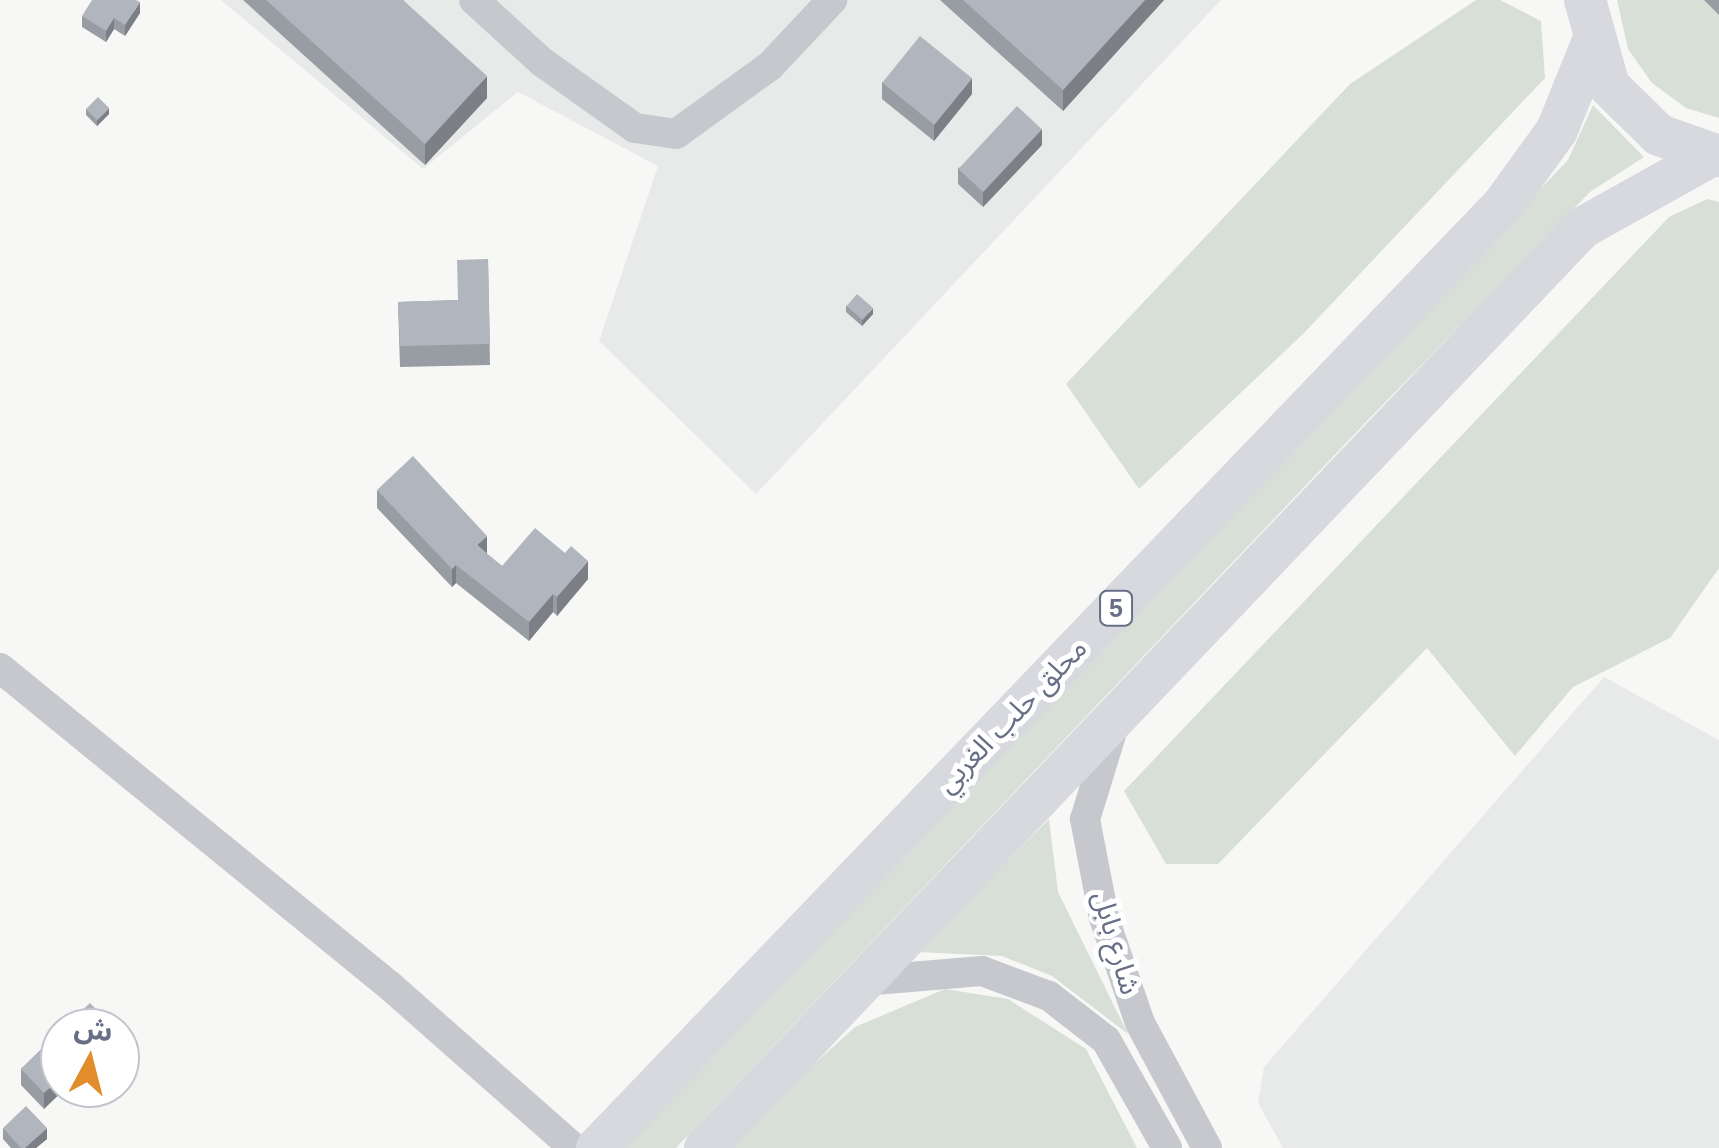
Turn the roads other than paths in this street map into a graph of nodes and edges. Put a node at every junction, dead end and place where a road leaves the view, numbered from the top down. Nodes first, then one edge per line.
1 (474, 0) edge
2 (832, 0) edge
3 (1589, 20) edge
4 (1715, 156) edge
5 (0, 668) edge
6 (1114, 725) junction
7 (863, 981) junction
8 (1150, 1042) junction
9 (1118, 1058) junction
10 (574, 1148) edge
11 (597, 1148) edge
12 (705, 1148) edge
13 (1166, 1148) edge
14 (1207, 1148) edge

1 - 2 street
3 - 4 highway
3 - 11 highway, محلق حلب الغربي / 5
4 - 6 highway
5 - 10 street
6 - 7 highway
6 - 8 street, شارع بابل
7 - 9 street
7 - 12 highway
8 - 9 street
8 - 14 street, شارع بابل
9 - 13 street

